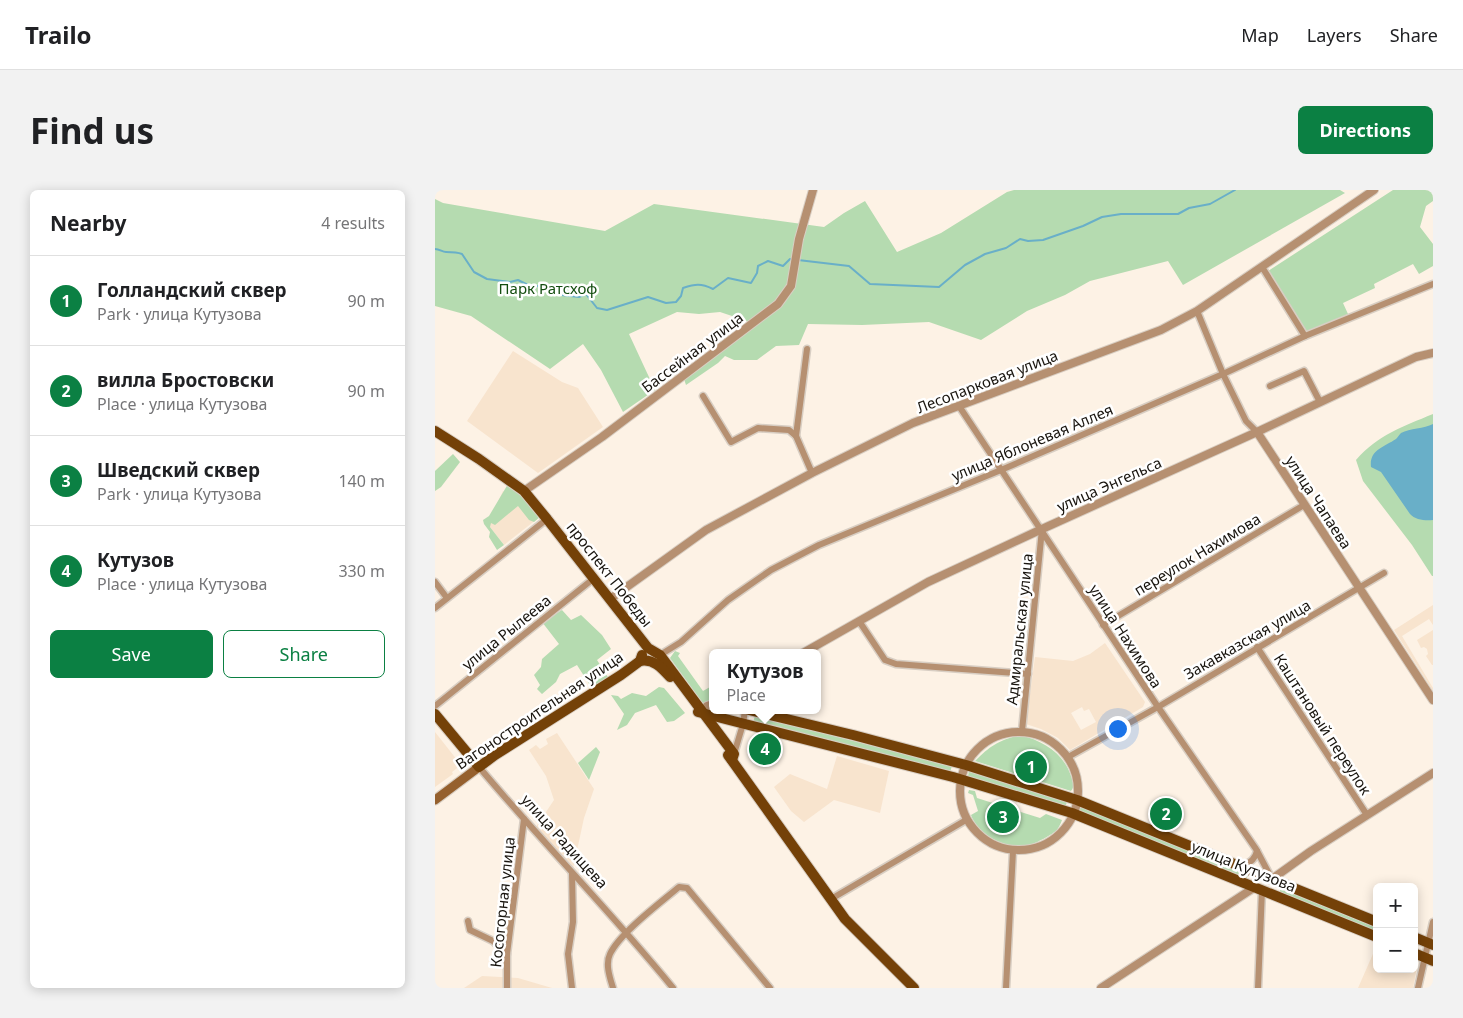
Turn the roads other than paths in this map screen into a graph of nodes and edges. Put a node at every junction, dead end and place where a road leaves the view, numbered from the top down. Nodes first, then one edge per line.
1 (813, 190) edge
2 (1374, 190) edge
3 (1363, 194) edge
4 (1262, 267) junction
5 (1433, 284) edge
6 (1197, 311) junction
7 (1305, 336) junction
8 (807, 349) dead end
9 (1433, 354) edge
10 (1223, 374) junction
11 (1270, 386) dead end
12 (703, 396) dead end
13 (1320, 402) junction
14 (959, 406) junction
15 (435, 431) edge
16 (1257, 432) junction
17 (796, 436) junction
18 (1001, 470) junction
19 (812, 473) junction
20 (524, 491) junction
21 (1304, 504) junction
22 (547, 519) junction
23 (1042, 529) junction
24 (1384, 573) dead end
25 (593, 579) junction
26 (435, 582) edge
27 (1360, 588) junction
28 (447, 598) junction
29 (610, 599) junction
30 (435, 608) edge
31 (859, 621) junction
32 (1103, 624) junction
33 (639, 637) junction
34 (1257, 647) junction
35 (810, 649) edge
36 (660, 655) junction
37 (639, 661) junction
38 (1028, 674) junction
39 (1433, 700) edge
40 (435, 706) edge
41 (1158, 707) junction
42 (706, 709) edge
43 (435, 714) edge
44 (718, 714) edge
45 (744, 714) edge
46 (766, 714) edge
47 (743, 724) junction
48 (1022, 731) junction
49 (733, 757) junction
50 (1069, 757) junction
51 (966, 765) junction
52 (479, 767) junction
53 (1433, 773) edge
54 (961, 779) junction
55 (435, 800) edge
56 (1077, 800) junction
57 (1072, 813) junction
58 (1367, 815) junction
59 (524, 820) junction
60 (966, 820) junction
61 (1013, 851) junction
62 (1257, 851) junction
63 (1242, 867) junction
64 (573, 874) junction
65 (1272, 879) junction
66 (1259, 888) junction
67 (831, 899) junction
68 (1373, 920) edge
69 (468, 921) dead end
70 (1433, 922) edge
71 (627, 932) junction
72 (1373, 936) edge
73 (1418, 939) edge
74 (1430, 944) edge
75 (507, 954) junction
76 (1424, 957) edge
77 (507, 988) edge
78 (572, 988) edge
79 (613, 988) edge
80 (673, 988) edge
81 (770, 988) edge
82 (914, 988) edge
83 (1006, 988) edge
84 (1101, 988) edge
85 (1258, 988) edge
86 (1418, 988) edge

1 - 20 street, Бассейная улица
2 - 3 street, Лесопарковая улица
3 - 4 street, Лесопарковая улица
4 - 6 street, Лесопарковая улица
4 - 7 street
5 - 7 street, улица Яблоневая Аллея
6 - 10 street, улица Чапаева
6 - 14 street, Лесопарковая улица
7 - 10 street, улица Яблоневая Аллея
8 - 17 street
9 - 13 street, улица Энгельса
10 - 16 street, улица Чапаева
10 - 18 street, улица Яблоневая Аллея
11 - 13 street
12 - 17 street
13 - 16 street, улица Энгельса
14 - 18 street, улица Нахимова
14 - 19 street, Лесопарковая улица
15 - 20 main road, проспект Победы
16 - 21 street, улица Чапаева
16 - 23 street, улица Энгельса
17 - 19 street
18 - 23 street, улица Нахимова
18 - 36 street, улица Яблоневая Аллея
19 - 29 street, Лесопарковая улица
20 - 22 main road, проспект Победы
21 - 27 street, улица Чапаева
21 - 32 street, переулок Нахимова
22 - 25 main road, проспект Победы
22 - 28 street
23 - 31 street, улица Энгельса
23 - 32 street, улица Нахимова
23 - 38 street, Адмиральская улица
24 - 27 street, Закавказская улица
25 - 29 main road, проспект Победы
25 - 40 street, улица Рылеева
26 - 28 street
27 - 34 street, Закавказская улица
27 - 39 street, улица Чапаева
28 - 30 street
29 - 33 main road, проспект Победы
31 - 35 street, улица Энгельса
31 - 38 street
32 - 41 street, улица Нахимова
33 - 36 main road, проспект Победы
33 - 37 main road, Вагоностроительная улица
34 - 41 street, Закавказская улица
34 - 58 street, Каштановый переулок
36 - 42 main road, проспект Победы
37 - 42 main road, проспект Победы
37 - 52 main road, Вагоностроительная улица
38 - 48 street, Адмиральская улица
41 - 50 street, Закавказская улица
41 - 62 street, улица Нахимова
42 - 49 main road, проспект Победы
43 - 52 main road, улица Радищева
44 - 47 main road, улица Кутузова
45 - 47 street
46 - 51 main road, улица Кутузова
47 - 49 street
47 - 54 main road, улица Кутузова
48 - 50 street
48 - 51 street
49 - 67 main road, проспект Победы
50 - 56 street
51 - 54 street
51 - 56 main road, улица Кутузова
52 - 55 main road, Вагоностроительная улица
52 - 59 street, улица Радищева
53 - 58 street
54 - 57 main road, улица Кутузова
54 - 60 street
56 - 57 street
56 - 63 main road, улица Кутузова
57 - 61 street
57 - 66 main road, улица Кутузова
58 - 65 street
59 - 64 street, улица Радищева
59 - 75 street, Косогорная улица
60 - 61 street
60 - 67 street
61 - 83 street
62 - 63 street
62 - 65 street, улица Нахимова
63 - 65 main road, улица Кутузова
64 - 71 street, улица Радищева
64 - 78 street
65 - 68 main road, улица Кутузова
66 - 72 main road, улица Кутузова
66 - 84 street
66 - 85 street
67 - 82 main road, проспект Победы
69 - 75 street
70 - 74 street
71 - 79 street
71 - 80 street, улица Радищева
71 - 81 street
73 - 74 main road
74 - 76 street
75 - 77 street, Косогорная улица
76 - 86 street

